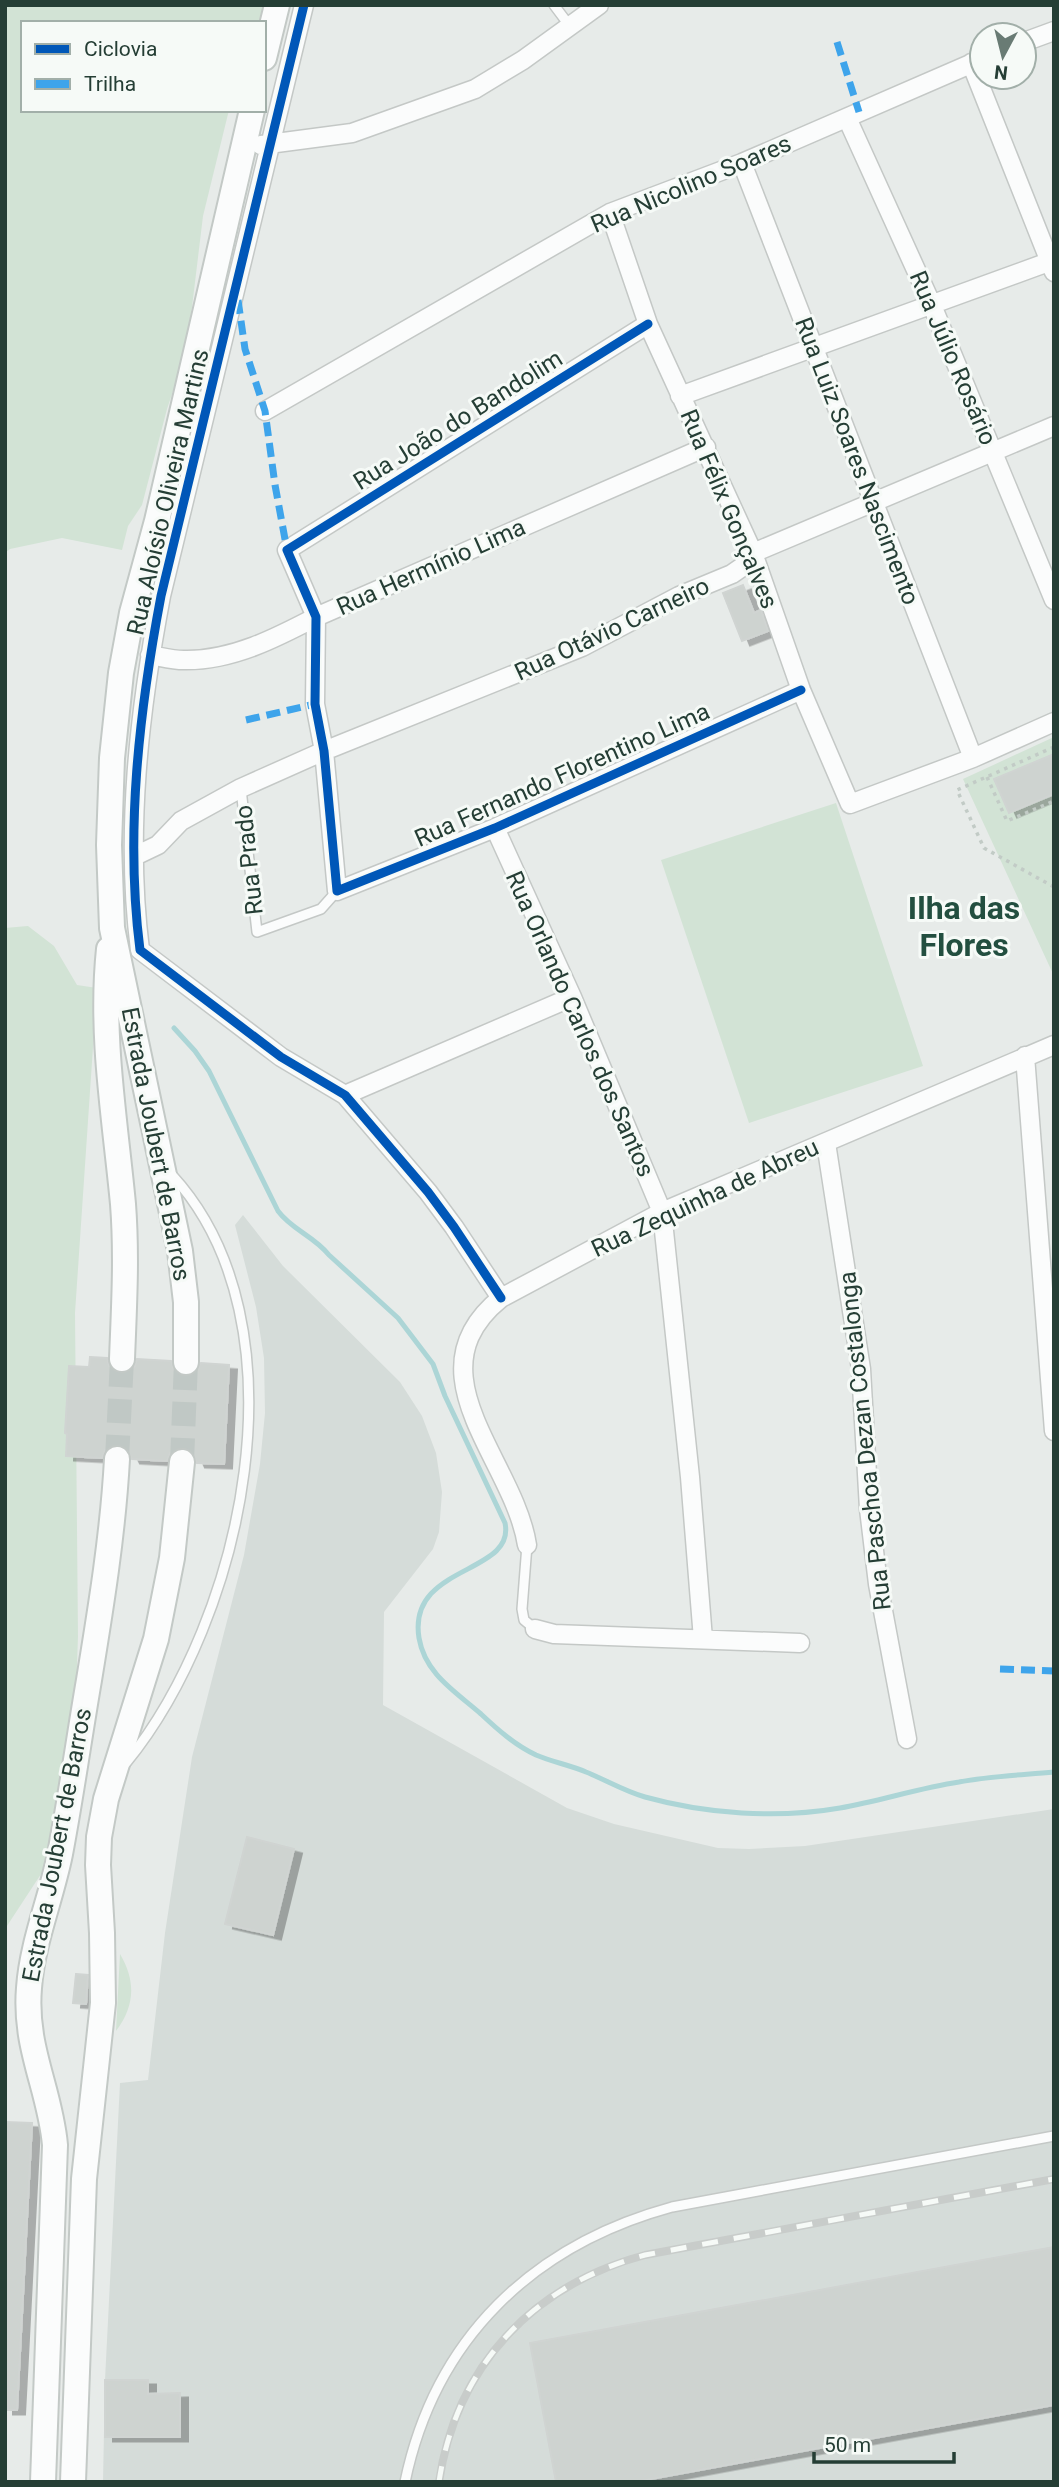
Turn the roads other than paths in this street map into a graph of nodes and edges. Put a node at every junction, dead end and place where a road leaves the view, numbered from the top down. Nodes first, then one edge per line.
1 (277, 5) edge
2 (304, 5) edge
3 (554, 5) edge
4 (599, 5) edge
5 (569, 25) junction
6 (266, 50) edge
7 (968, 65) edge
8 (988, 91) edge
9 (252, 112) edge
10 (847, 118) junction
11 (270, 144) junction
12 (244, 147) junction
13 (742, 163) junction
14 (610, 214) junction
15 (1052, 264) edge
16 (931, 303) junction
17 (648, 324) junction
18 (813, 346) junction
19 (680, 396) junction
20 (265, 411) dead end
21 (1054, 425) edge
22 (706, 447) junction
23 (992, 451) junction
24 (873, 501) junction
25 (753, 552) junction
26 (1054, 600) edge
27 (316, 617) junction
28 (150, 655) junction
29 (801, 690) junction
30 (1054, 722) edge
31 (324, 751) junction
32 (973, 758) junction
33 (241, 788) junction
34 (495, 828) junction
35 (135, 856) junction
36 (337, 891) junction
37 (112, 928) junction
38 (572, 997) junction
39 (1054, 1045) edge
40 (1025, 1056) junction
41 (345, 1095) junction
42 (827, 1143) junction
43 (162, 1164) junction
44 (662, 1212) junction
45 (501, 1298) junction
46 (122, 1359) tunnel mouth
47 (186, 1362) tunnel mouth
48 (1052, 1409) edge
49 (1054, 1431) edge
50 (117, 1459) tunnel mouth
51 (182, 1462) tunnel mouth
52 (527, 1545) joint
53 (535, 1629) joint
54 (703, 1639) junction
55 (800, 1643) dead end
56 (907, 1739) dead end
57 (112, 1781) junction
58 (1054, 2136) edge
59 (43, 2482) edge
60 (72, 2482) edge
61 (405, 2482) edge

1 - 6 main road
2 - 11 street, Rua Aloísio Oliveira Martins
3 - 5 lane
4 - 5 street
5 - 11 street
7 - 10 street, Rua Nicolino Soares
8 - 15 street
9 - 12 main road, Estrada Joubert de Barros
10 - 13 street, Rua Nicolino Soares
10 - 16 street, Rua Júlio Rosário
11 - 12 street
11 - 28 street, Rua Aloísio Oliveira Martins
12 - 37 main road, Estrada Joubert de Barros
13 - 14 street, Rua Nicolino Soares
13 - 18 street, Rua Luiz Soares Nascimento
14 - 17 street, Rua Félix Gonçalves
14 - 20 street, Rua Nicolino Soares
15 - 16 street
16 - 18 street
16 - 23 street, Rua Júlio Rosário
17 - 19 street, Rua Félix Gonçalves
17 - 27 street, Rua João do Bandolim
18 - 19 street
18 - 24 street, Rua Luiz Soares Nascimento
19 - 22 street, Rua Félix Gonçalves
21 - 23 street, Rua Otávio Carneiro
22 - 25 street, Rua Félix Gonçalves
22 - 27 street, Rua Hermínio Lima
23 - 24 street, Rua Otávio Carneiro
23 - 26 street, Rua Júlio Rosário
24 - 25 street, Rua Otávio Carneiro
24 - 32 street, Rua Luiz Soares Nascimento
25 - 29 street, Rua Félix Gonçalves
25 - 31 street, Rua Otávio Carneiro
27 - 28 street, Rua Hermínio Lima
27 - 31 street
28 - 35 street, Rua Aloísio Oliveira Martins
29 - 32 street, Rua Félix Gonçalves
29 - 34 street, Rua Fernando Florentino Lima
30 - 32 street
31 - 33 street, Rua Otávio Carneiro
31 - 36 street
33 - 35 street, Rua Otávio Carneiro
33 - 36 lane, Rua Prado
34 - 36 street, Rua Fernando Florentino Lima
34 - 38 street, Rua Orlando Carlos dos Santos
35 - 41 street, Rua Aloísio Oliveira Martins
37 - 43 main road, Estrada Joubert de Barros
37 - 46 main road, Estrada Joubert de Barros
38 - 41 street
38 - 44 street, Rua Orlando Carlos dos Santos
39 - 40 street, Rua Zequinha de Abreu
40 - 42 street, Rua Zequinha de Abreu
40 - 48 street
41 - 45 street, Rua Aloísio Oliveira Martins
42 - 44 street, Rua Zequinha de Abreu
42 - 56 street, Rua Paschoa Dezan Costalonga
43 - 47 main road, Estrada Joubert de Barros
43 - 57 lane
44 - 45 street, Rua Zequinha de Abreu
44 - 54 street, Rua Orlando Carlos dos Santos
45 - 52 street, Rua Zequinha de Abreu
48 - 49 street
50 - 59 main road, Estrada Joubert de Barros
51 - 57 main road, Estrada Joubert de Barros
52 - 53 lane, Rua Zequinha de Abreu
53 - 54 street
54 - 55 street
57 - 60 main road, Estrada Joubert de Barros
58 - 61 lane

